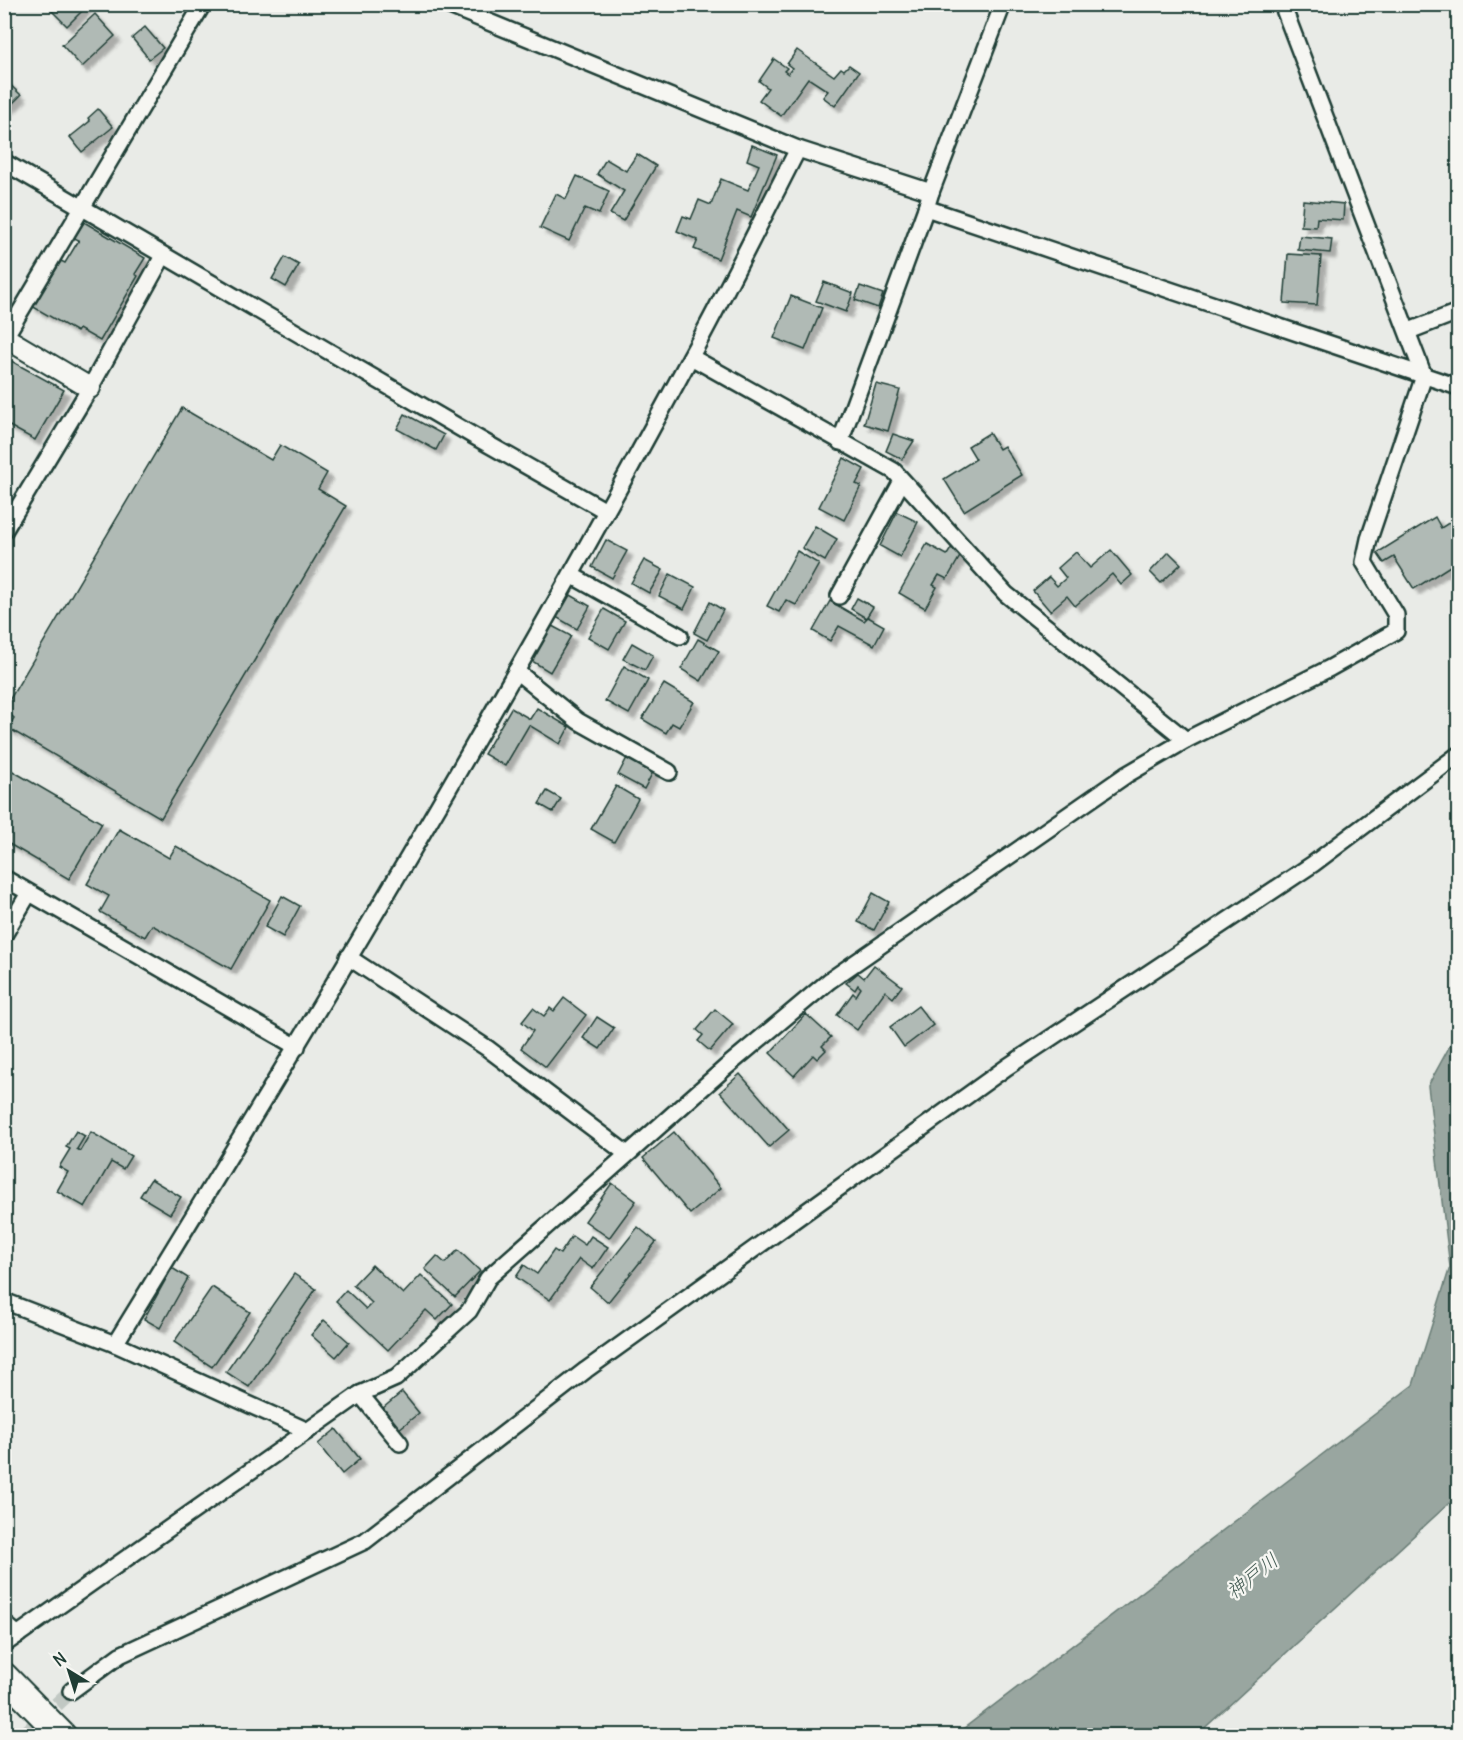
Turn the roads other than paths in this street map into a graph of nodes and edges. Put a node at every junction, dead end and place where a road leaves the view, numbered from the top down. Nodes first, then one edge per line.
1 (203, 4) edge
2 (445, 4) edge
3 (1003, 4) edge
4 (1282, 4) edge
5 (798, 149) junction
6 (4, 162) edge
7 (931, 192) junction
8 (83, 208) junction
9 (926, 208) junction
10 (163, 256) junction
11 (1458, 312) edge
12 (1409, 331) junction
13 (5, 338) edge
14 (691, 357) junction
15 (1424, 376) junction
16 (1458, 387) edge
17 (90, 388) junction
18 (840, 442) junction
19 (902, 481) junction
20 (606, 511) junction
21 (4, 531) edge
22 (571, 575) junction
23 (839, 596) dead end
24 (680, 636) dead end
25 (516, 671) junction
26 (1186, 740) junction
27 (1458, 755) edge
28 (669, 772) dead end
29 (4, 878) edge
30 (29, 893) junction
31 (4, 935) edge
32 (348, 957) junction
33 (297, 1047) junction
34 (627, 1154) junction
35 (4, 1301) edge
36 (115, 1344) junction
37 (360, 1394) junction
38 (308, 1431) junction
39 (400, 1443) dead end
40 (4, 1623) edge
41 (4, 1676) edge
42 (71, 1691) tunnel mouth
43 (63, 1736) edge

1 - 8 street
2 - 5 street
3 - 7 street
4 - 12 street
5 - 7 street
5 - 14 street
6 - 8 street
7 - 9 street
8 - 10 street
8 - 13 street
9 - 15 street
9 - 18 street
10 - 17 street
10 - 20 street
11 - 12 street
12 - 15 street
13 - 17 street
14 - 18 street
14 - 20 street
15 - 16 street
15 - 26 street
17 - 21 street
18 - 19 street
19 - 23 street
19 - 26 street
20 - 22 street
22 - 24 street
22 - 25 street
25 - 28 street
25 - 32 street
26 - 34 street
27 - 42 street
29 - 30 street
30 - 31 street
30 - 33 street
32 - 33 street
32 - 34 street
33 - 36 street
34 - 37 street
35 - 36 street
36 - 38 street
37 - 38 street
37 - 39 street
38 - 40 street
41 - 43 highway

